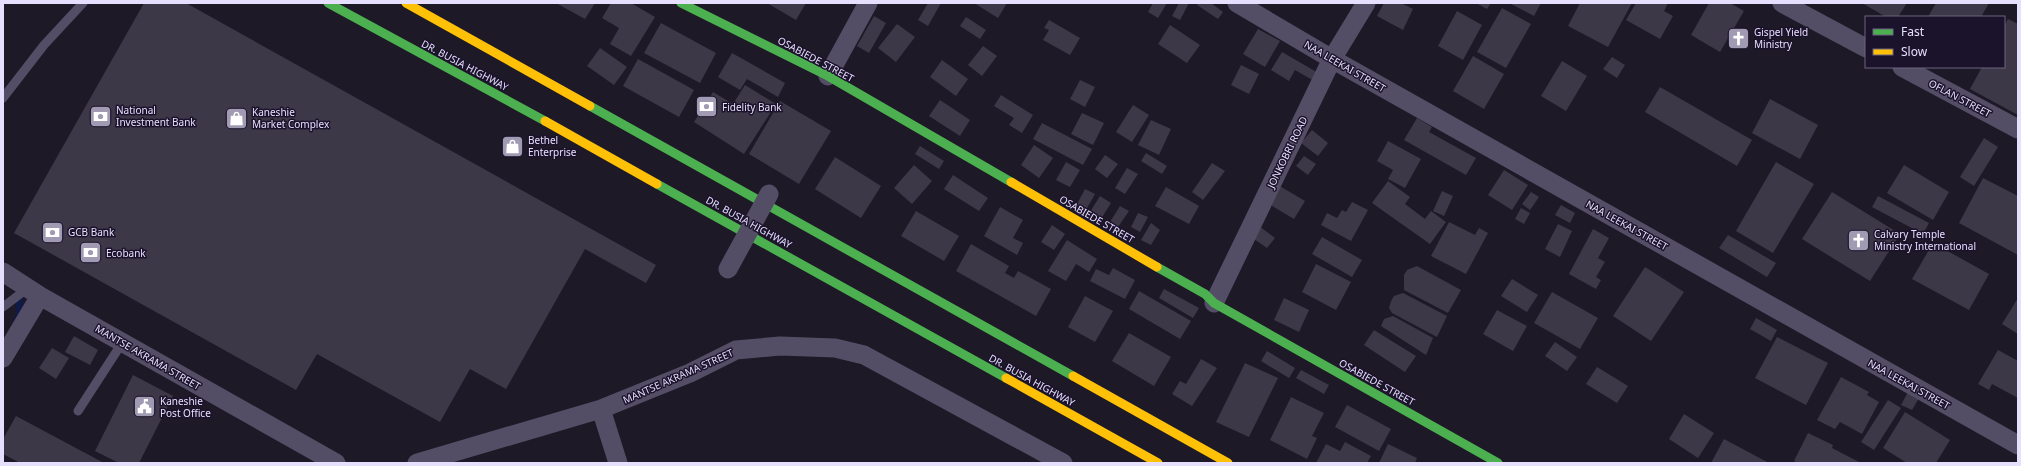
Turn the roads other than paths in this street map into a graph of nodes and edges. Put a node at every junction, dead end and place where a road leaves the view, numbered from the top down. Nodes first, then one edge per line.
1 (83, 3) edge
2 (328, 3) edge
3 (406, 3) edge
4 (681, 3) edge
5 (868, 3) edge
6 (1237, 3) edge
7 (1366, 3) edge
8 (1782, 3) edge
9 (1865, 47) edge
10 (1332, 59) junction
11 (1904, 68) edge
12 (828, 76) junction
13 (3, 98) edge
14 (2018, 129) edge
15 (769, 194) dead end
16 (728, 269) dead end
17 (3, 272) edge
18 (34, 292) junction
19 (1214, 304) junction
20 (3, 307) edge
21 (122, 343) junction
22 (3, 358) edge
23 (601, 409) junction
24 (78, 411) dead end
25 (2018, 445) edge
26 (1132, 456) edge
27 (336, 463) edge
28 (418, 463) edge
29 (618, 463) edge
30 (1063, 463) edge
31 (1158, 463) edge
32 (1228, 463) edge
33 (1498, 463) edge

1 - 13 lane
2 - 26 main road, DR. BUSIA HIGHWAY
3 - 32 main road
4 - 12 main road, OSABIEDE STREET
5 - 12 street
6 - 10 street, NAA LEEKAI STREET
7 - 10 street, JONKOBRI ROAD
8 - 9 street
10 - 19 street, JONKOBRI ROAD
10 - 25 street, NAA LEEKAI STREET
11 - 14 street, OFLAN STREET
12 - 19 main road, OSABIEDE STREET
15 - 16 street, bridge
17 - 18 street, MANTSE AKRAMA STREET
18 - 20 lane
18 - 21 street, MANTSE AKRAMA STREET
18 - 22 street
19 - 33 main road, OSABIEDE STREET
21 - 24 lane
21 - 27 street, MANTSE AKRAMA STREET
23 - 28 street, MANTSE AKRAMA STREET
23 - 29 street
23 - 30 street, MANTSE AKRAMA STREET
26 - 31 main road, DR. BUSIA HIGHWAY

